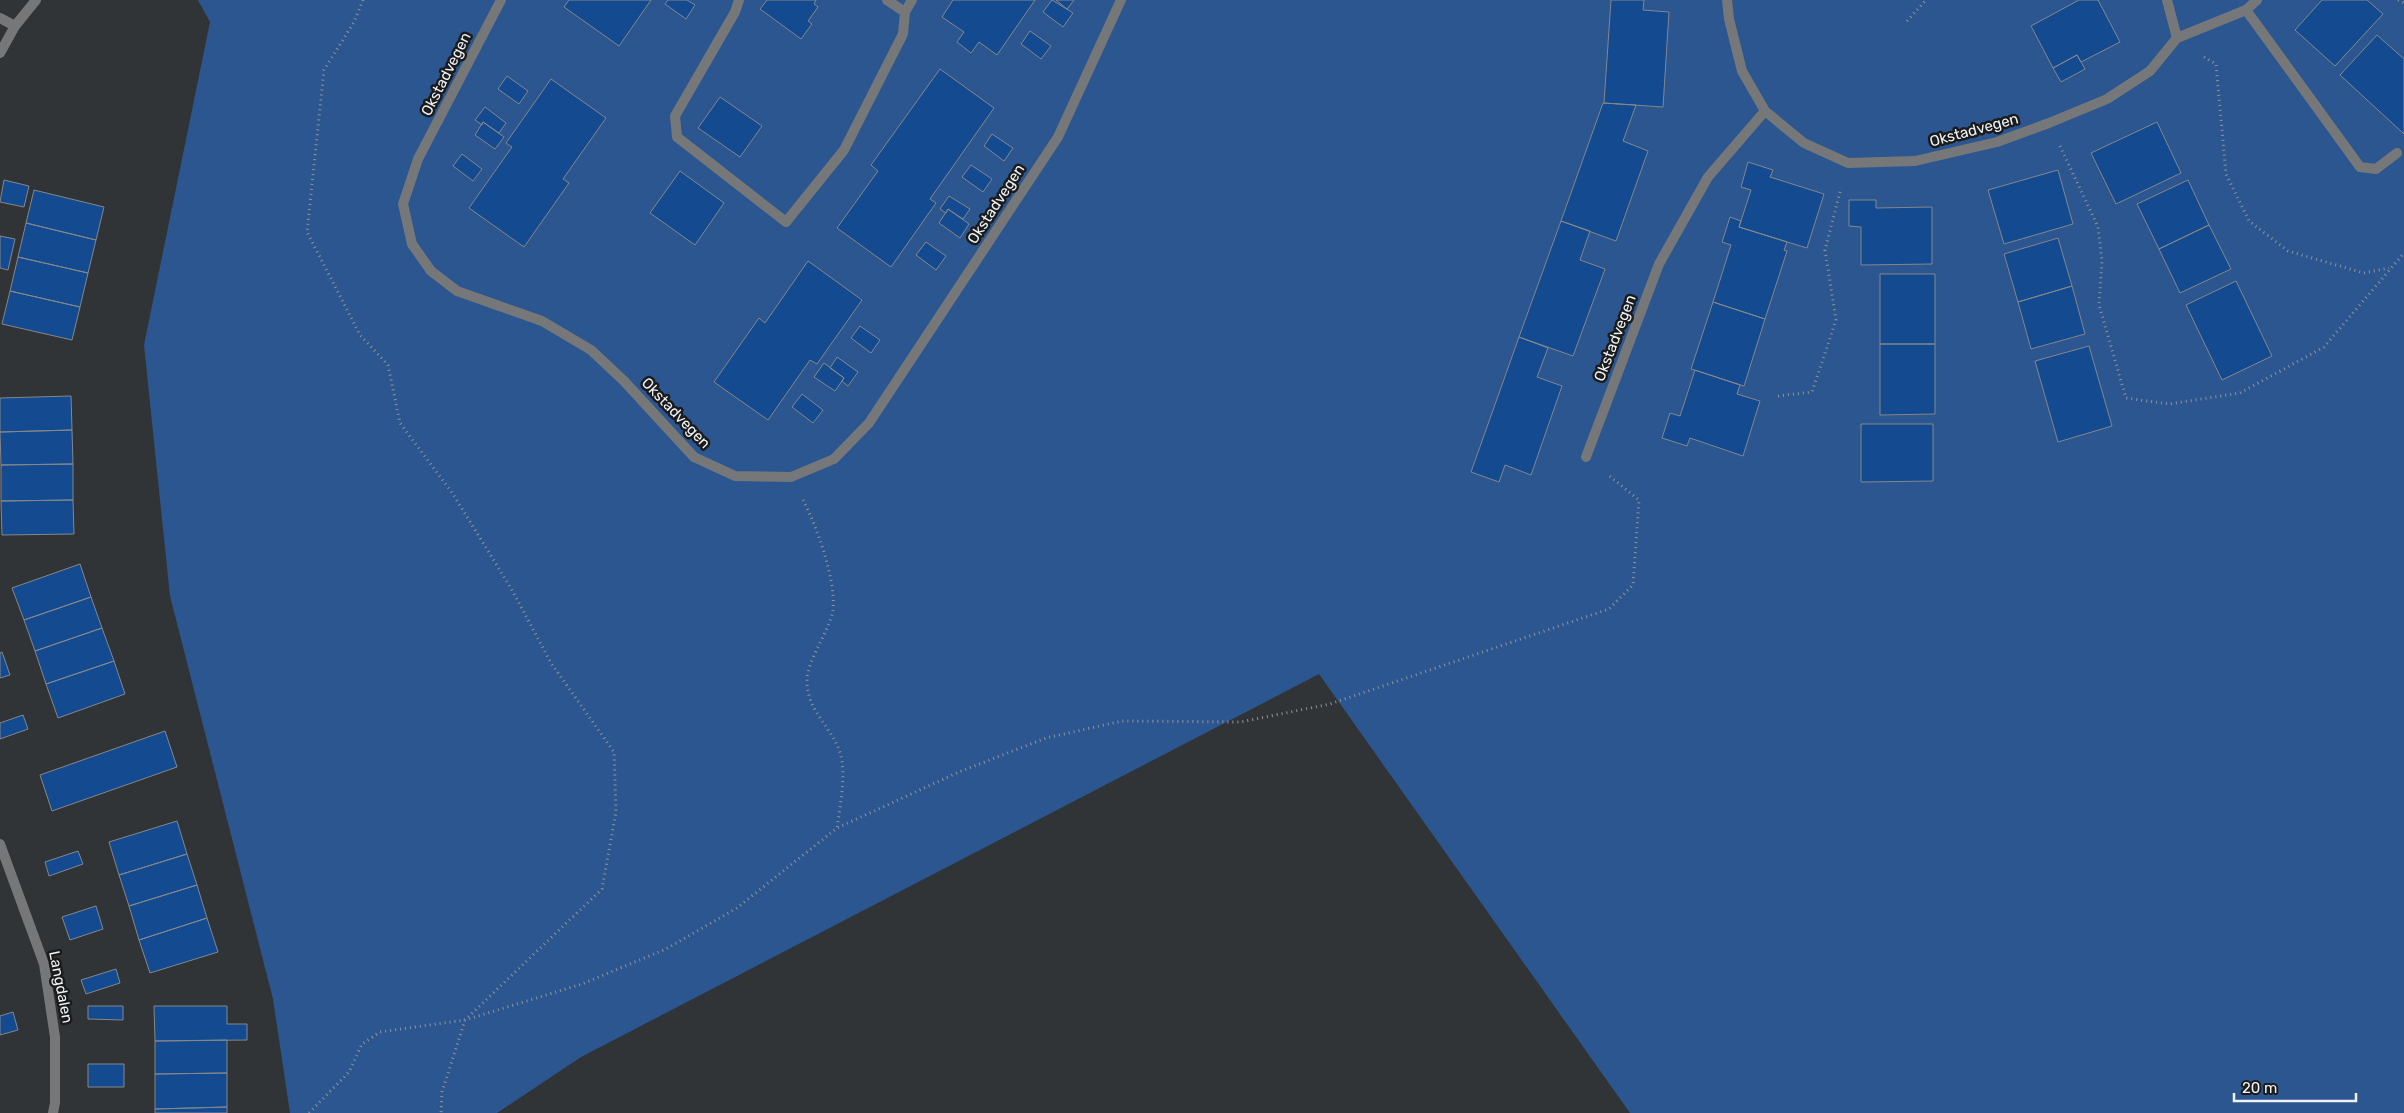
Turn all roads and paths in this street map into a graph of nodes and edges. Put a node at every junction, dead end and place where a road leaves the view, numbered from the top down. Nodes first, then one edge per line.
1 (36, 0) edge
2 (363, 0) edge
3 (500, 0) edge
4 (739, 0) edge
5 (887, 0) edge
6 (912, 0) edge
7 (1121, 0) edge
8 (1728, 0) edge
9 (1926, 0) edge
10 (2167, 0) edge
11 (2257, 0) edge
12 (2398, 0) edge
13 (2404, 3) edge
14 (2246, 10) junction
15 (905, 12) junction
16 (0, 18) edge
17 (1907, 20) dead end
18 (15, 26) junction
19 (2177, 38) junction
20 (0, 53) edge
21 (1765, 111) junction
22 (2050, 123) junction
23 (2397, 153) dead end
24 (1848, 163) junction
25 (2404, 253) edge
26 (2389, 268) junction
27 (1778, 396) dead end
28 (1586, 457) joint
29 (791, 477) junction
30 (837, 828) junction
31 (0, 844) edge
32 (465, 1020) junction
33 (53, 1113) edge
34 (309, 1113) edge
35 (442, 1113) edge

1 - 18 street
2 - 32 path
3 - 29 street, Okstadvegen
4 - 15 street
5 - 15 street
6 - 15 street
7 - 29 street, Okstadvegen
8 - 21 street, Okstadvegen
9 - 17 path
10 - 19 street
11 - 14 street, Okstadvegen
12 - 13 path
14 - 19 street, Okstadvegen
14 - 23 street
16 - 18 street
18 - 20 street
19 - 22 street, Okstadvegen
19 - 26 path
21 - 24 street, Okstadvegen
21 - 28 street, Okstadvegen
22 - 24 street, Okstadvegen
22 - 26 path
24 - 27 path
25 - 26 path
28 - 30 path
29 - 30 path
30 - 32 path
31 - 33 street, Langdalen
32 - 34 path
32 - 35 path

